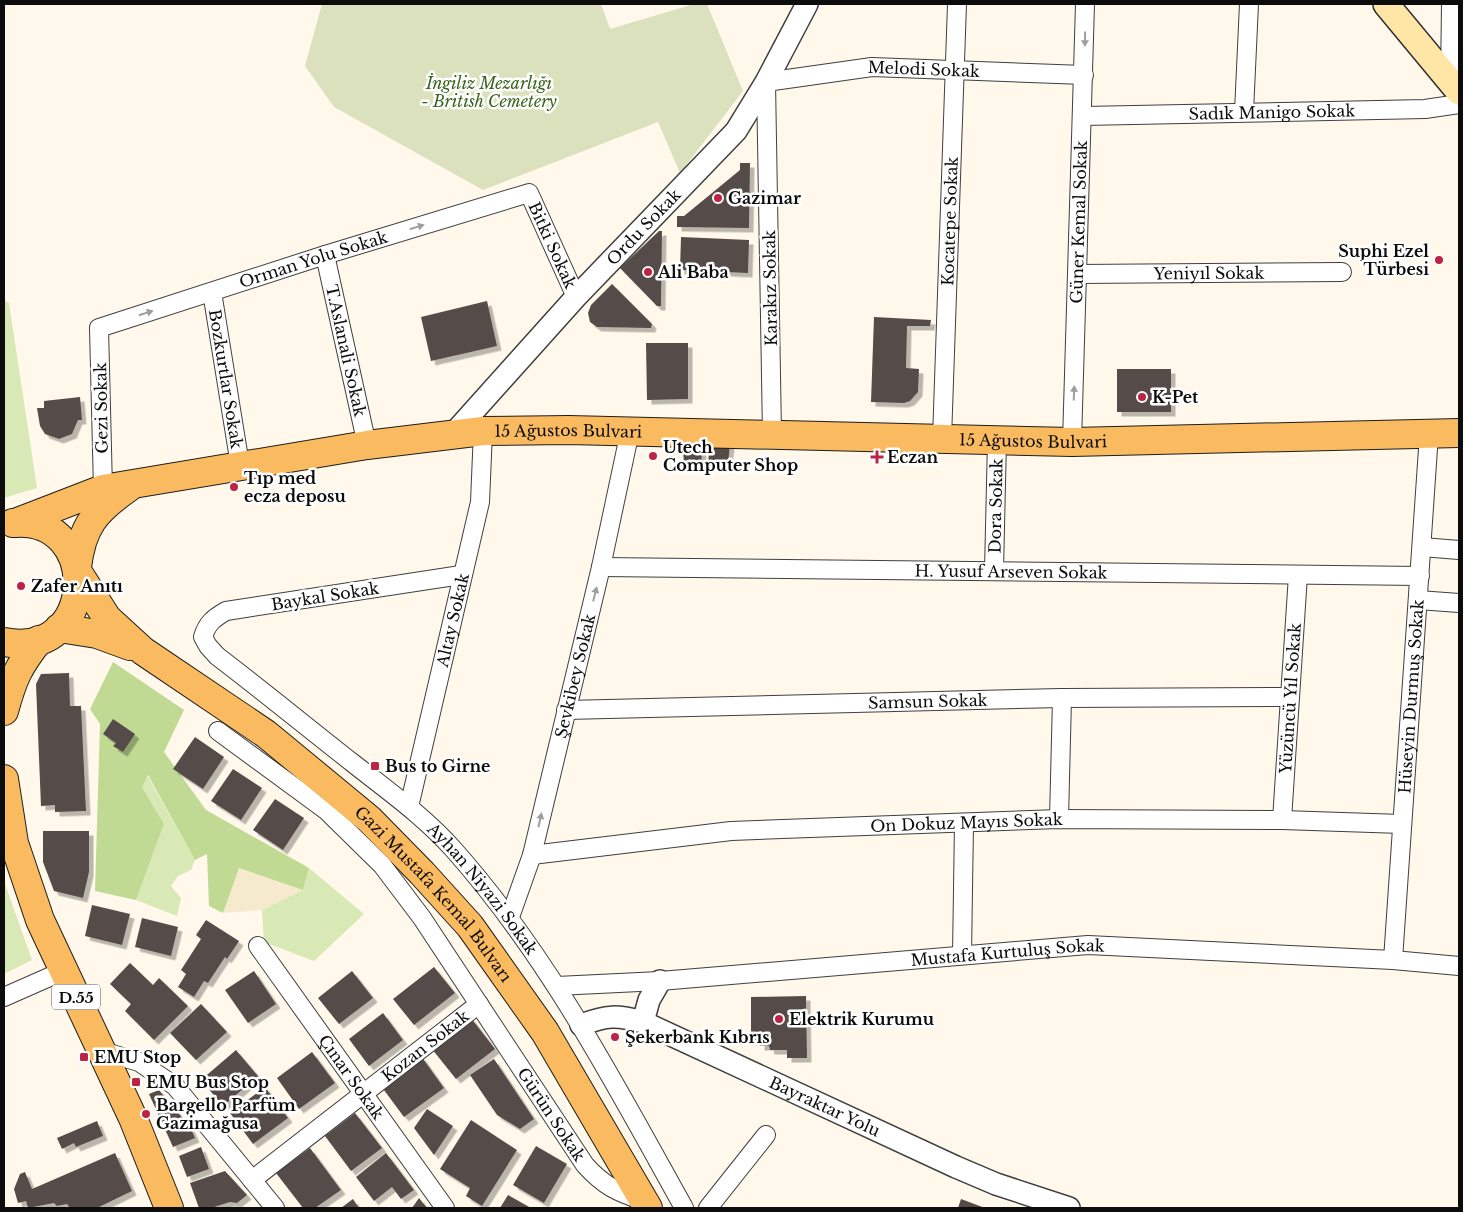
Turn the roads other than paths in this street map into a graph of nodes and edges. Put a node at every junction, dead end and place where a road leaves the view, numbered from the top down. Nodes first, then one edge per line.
1 (807, 4) edge
2 (957, 4) edge
3 (1086, 4) edge
4 (1249, 4) edge
5 (1386, 4) edge
6 (1451, 4) edge
7 (955, 68) junction
8 (1084, 75) junction
9 (766, 82) junction
10 (1456, 93) edge
11 (1244, 112) junction
12 (1083, 116) junction
13 (529, 193) joint
14 (326, 255) junction
15 (1342, 272) dead end
16 (1078, 274) junction
17 (212, 292) junction
18 (576, 297) junction
19 (99, 328) joint
20 (483, 431) junction
21 (630, 431) junction
22 (454, 433) junction
23 (1459, 433) edge
24 (772, 434) junction
25 (1429, 434) junction
26 (942, 439) junction
27 (997, 440) junction
28 (1072, 442) junction
29 (367, 445) junction
30 (240, 466) junction
31 (132, 485) junction
32 (103, 488) junction
33 (10, 524) edge
34 (1422, 547) junction
35 (1459, 550) edge
36 (601, 567) junction
37 (78, 571) junction
38 (994, 572) junction
39 (461, 575) junction
40 (1298, 575) junction
41 (1420, 576) junction
42 (1418, 600) junction
43 (1459, 603) edge
44 (49, 634) junction
45 (203, 637) joint
46 (4, 642) edge
47 (143, 651) junction
48 (1290, 697) junction
49 (1062, 698) junction
50 (566, 710) junction
51 (4, 711) edge
52 (218, 731) dead end
53 (4, 780) edge
54 (408, 807) junction
55 (1060, 819) junction
56 (1282, 820) junction
57 (964, 824) junction
58 (1402, 824) junction
59 (532, 855) junction
60 (510, 917) junction
61 (258, 946) dead end
62 (962, 955) junction
63 (1393, 960) junction
64 (1459, 966) edge
65 (63, 971) junction
66 (660, 980) junction
67 (556, 986) junction
68 (4, 997) edge
69 (479, 1004) junction
70 (643, 1022) junction
71 (581, 1025) junction
72 (102, 1051) junction
73 (362, 1093) junction
74 (766, 1135) dead end
75 (252, 1180) junction
76 (646, 1205) edge
77 (170, 1208) edge
78 (275, 1208) edge
79 (445, 1208) edge
80 (684, 1208) edge
81 (708, 1208) edge
82 (1069, 1208) edge

1 - 9 street, Ordu Sokak
2 - 7 street, Kocatepe Sokak
3 -> 8 street, Güner Kemal Sokak
4 - 11 street
5 - 10 main road
6 - 10 street
7 - 8 street, Melodi Sokak
7 - 9 street, Melodi Sokak
7 - 26 street, Kocatepe Sokak
8 - 12 street, Güner Kemal Sokak
9 - 18 street, Ordu Sokak
9 - 24 street, Karakız Sokak
10 - 11 street, Sadık Manigo Sokak
11 - 12 street, Sadık Manigo Sokak
12 - 16 street, Güner Kemal Sokak
14 -> 13 street, Orman Yolu Sokak
13 - 18 street, Bitki Sokak
14 - 17 street, Orman Yolu Sokak
14 - 29 street, T.Aslanali Sokak
15 - 16 street, Yeniyıl Sokak
28 -> 16 street, Güner Kemal Sokak
19 -> 17 street, Orman Yolu Sokak
17 - 30 street, Bozkurtlar Sokak
18 - 22 street, Ordu Sokak
19 - 32 street, Gezi Sokak
20 - 21 main road, 15 Ağustos Bulvari
20 - 22 main road, 15 Ağustos Bulvari
20 - 39 street, Altay Sokak
21 - 24 main road, 15 Ağustos Bulvari
21 - 36 street, Şevkibey Sokak
22 - 29 main road, 15 Ağustos Bulvari
23 - 25 main road, 15 Ağustos Bulvari
24 - 26 main road, 15 Ağustos Bulvari
25 - 28 main road, 15 Ağustos Bulvari
25 - 34 street, Hüseyin Durmuş Sokak
26 - 27 main road, 15 Ağustos Bulvari
27 - 28 main road, 15 Ağustos Bulvari
27 - 38 street, Dora Sokak
29 - 30 main road, 15 Ağustos Bulvari
30 - 31 main road, 15 Ağustos Bulvari
31 - 32 main road, 15 Ağustos Bulvari
31 - 37 main road, 15 Ağustos Bulvari
32 - 33 main road, 15 Ağustos Bulvari
33 - 37 main road, Gazi Mustafa Kemal Bulvarı
34 - 35 street
34 - 41 street, Hüseyin Durmuş Sokak
36 - 38 street, H. Yusuf Arseven Sokak
50 -> 36 street, Şevkibey Sokak
37 - 44 main road, 15 Ağustos Bulvari
37 - 47 main road, Gazi Mustafa Kemal Bulvarı
38 - 40 street, H. Yusuf Arseven Sokak
39 - 45 street, Baykal Sokak
39 - 54 street, Altay Sokak
40 - 41 street, H. Yusuf Arseven Sokak
40 - 48 street, Yüzüncü Yıl Sokak
41 - 42 street, Hüseyin Durmuş Sokak
42 - 43 street
42 - 58 street, Hüseyin Durmuş Sokak
44 - 46 main road, Gazi Mustafa Kemal Bulvarı
44 - 47 main road, Gazi Mustafa Kemal Bulvarı
44 - 51 main road, 15 Ağustos Bulvari
45 - 54 street, Ayhan Niyazi Sokak
47 - 76 main road, Gazi Mustafa Kemal Bulvarı
48 - 49 street, Samsun Sokak
48 - 56 street, Yüzüncü Yıl Sokak
49 - 50 street, Samsun Sokak
49 - 55 street
59 -> 50 street, Şevkibey Sokak
52 - 69 street, Gürün Sokak
53 - 65 main road, D.55
54 - 60 street, Ayhan Niyazi Sokak
55 - 56 street, On Dokuz Mayıs Sokak
55 - 57 street, On Dokuz Mayıs Sokak
56 - 58 street, On Dokuz Mayıs Sokak
57 - 59 street, On Dokuz Mayıs Sokak
57 - 62 street
58 - 63 street, Hüseyin Durmuş Sokak
59 - 60 street, Şevkibey Sokak
60 - 67 street, Ayhan Niyazi Sokak
61 - 73 street, Çınar Sokak
62 - 63 street, Mustafa Kurtuluş Sokak
62 - 66 street, Mustafa Kurtuluş Sokak
63 - 64 street, Mustafa Kurtuluş Sokak
65 - 68 street
65 - 72 main road, D.55
66 - 67 street, Mustafa Kurtuluş Sokak
66 - 70 street
67 - 71 street, Ayhan Niyazi Sokak
69 - 73 street, Kozan Sokak
69 - 76 street, Gürün Sokak
70 - 71 street, Bayraktar Yolu
70 - 82 street, Bayraktar Yolu
71 - 80 street, Ayhan Niyazi Sokak
72 - 75 street
72 - 77 main road, D.55
73 - 75 street, Kozan Sokak
73 - 79 street, Çınar Sokak
74 - 81 street
75 - 78 street

